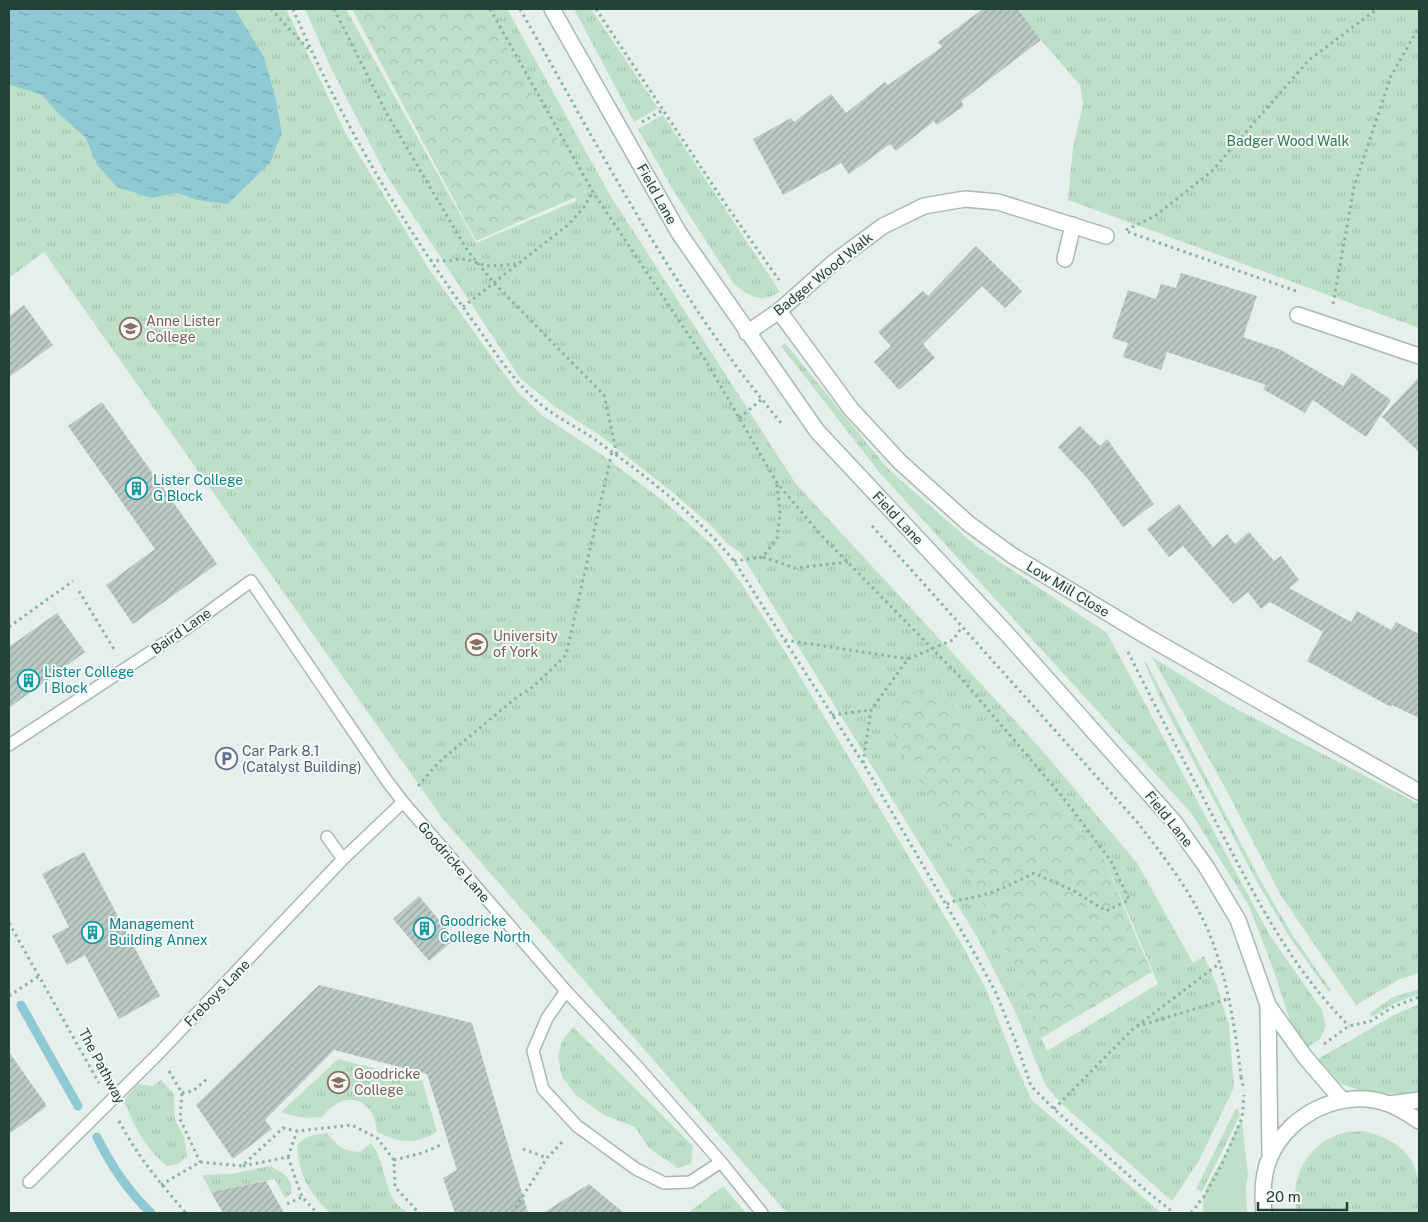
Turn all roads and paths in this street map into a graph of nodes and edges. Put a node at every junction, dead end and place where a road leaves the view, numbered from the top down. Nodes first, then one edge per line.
1 (272, 9) edge
2 (293, 9) edge
3 (334, 9) edge
4 (490, 9) edge
5 (552, 9) edge
6 (596, 9) edge
7 (1377, 9) edge
8 (1419, 28) edge
9 (312, 54) junction
10 (663, 110) junction
11 (638, 124) dead end
12 (593, 192) junction
13 (1073, 225) junction
14 (1106, 236) dead end
15 (1064, 259) dead end
16 (429, 260) junction
17 (476, 263) junction
18 (518, 264) junction
19 (494, 283) junction
20 (1296, 291) dead end
21 (794, 298) junction
22 (463, 307) junction
23 (1341, 307) dead end
24 (779, 311) junction
25 (1298, 315) dead end
26 (747, 333) junction
27 (1419, 356) edge
28 (761, 400) dead end
29 (739, 418) junction
30 (612, 452) junction
31 (617, 456) junction
32 (777, 483) junction
33 (763, 558) junction
34 (734, 561) junction
35 (848, 562) junction
36 (73, 581) dead end
37 (251, 581) joint
38 (79, 591) dead end
39 (1125, 623) junction
40 (9, 627) edge
41 (962, 627) dead end
42 (784, 640) junction
43 (934, 649) junction
44 (908, 660) junction
45 (125, 668) junction
46 (871, 710) junction
47 (832, 715) junction
48 (9, 745) edge
49 (862, 763) junction
50 (1419, 792) edge
51 (403, 802) junction
52 (327, 837) dead end
53 (343, 859) junction
54 (945, 905) junction
55 (9, 923) edge
56 (1220, 962) dead end
57 (39, 976) junction
58 (566, 991) junction
59 (9, 996) edge
60 (1419, 997) edge
61 (1228, 999) dead end
62 (1268, 1005) junction
63 (1349, 1026) junction
64 (1135, 1027) junction
65 (159, 1053) junction
66 (1305, 1057) junction
67 (208, 1078) dead end
68 (1244, 1090) dead end
69 (182, 1092) junction
70 (1342, 1100) junction
71 (1419, 1100) edge
72 (109, 1103) junction
73 (1388, 1104) junction
74 (1054, 1109) junction
75 (1419, 1121) edge
76 (577, 1126) junction
77 (297, 1131) junction
78 (443, 1144) dead end
79 (523, 1149) dead end
80 (1270, 1156) junction
81 (288, 1157) junction
82 (547, 1158) junction
83 (394, 1160) junction
84 (200, 1162) junction
85 (721, 1162) junction
86 (242, 1166) junction
87 (29, 1182) dead end
88 (161, 1185) junction
89 (302, 1197) junction
90 (287, 1204) dead end
91 (186, 1213) edge
92 (317, 1213) edge
93 (419, 1213) edge
94 (512, 1213) edge
95 (762, 1213) edge
96 (1174, 1213) edge
97 (1191, 1213) edge
98 (1264, 1213) edge

1 - 9 path
2 - 9 path
3 - 17 path
4 - 12 path
5 - 26 street, Field Lane
6 - 10 path
7 - 20 path
8 - 23 path
9 - 16 path
10 - 11 path
10 - 21 path
12 - 18 path
12 - 29 path
13 - 14 street, Badger Wood Walk
13 - 15 street
13 - 21 street, Badger Wood Walk
16 - 17 path
16 - 22 path
17 - 18 path
17 - 19 path
18 - 19 path
19 - 22 path
19 - 31 path
21 - 24 street, Badger Wood Walk
22 - 30 path
24 - 26 street, Badger Wood Walk
24 - 39 street, Low Mill Close
25 - 27 street
26 - 62 street, Field Lane
28 - 29 path
29 - 32 path
30 - 31 path
30 - 51 path
31 - 34 path
32 - 33 path
32 - 35 path
33 - 34 path
33 - 35 path
34 - 42 path
35 - 43 path
36 - 40 path
37 - 45 lane, Baird Lane
37 - 51 lane, Goodricke Lane
38 - 45 path
39 - 50 street, Low Mill Close
39 - 63 path
41 - 43 path
42 - 44 path
42 - 47 path
43 - 44 path
43 - 54 path
44 - 46 path
45 - 48 lane, Baird Lane
46 - 47 path
46 - 49 path
47 - 49 path
49 - 54 path
51 - 53 lane, Freboys Lane
51 - 58 lane, Goodricke Lane
52 - 53 lane
53 - 65 lane, Freboys Lane
54 - 74 path
55 - 57 path, The Pathway
56 - 64 path
57 - 59 path
57 - 72 path, The Pathway
58 - 76 lane
58 - 85 lane, Goodricke Lane
60 - 63 path
61 - 64 path
62 - 66 street, Field Lane
62 - 80 street, Field Lane
63 - 66 path
64 - 74 path
65 - 69 path
65 - 72 lane, Freboys Lane
66 - 70 street, Field Lane
67 - 69 path
68 - 97 path
69 - 84 path
70 - 73 street, Field Lane
70 - 80 street, Field Lane
71 - 73 street, Field Lane
72 - 87 lane, Freboys Lane
72 - 88 path, The Pathway
73 - 75 street, Field Lane
74 - 96 path
76 - 82 path
76 - 85 lane
77 - 81 path
77 - 83 path
77 - 86 path
78 - 83 path
79 - 82 path
80 - 98 street, Field Lane
81 - 86 path
81 - 89 path
82 - 94 path
83 - 93 path
84 - 86 path
84 - 88 path
85 - 95 lane, Goodricke Lane
88 - 91 path, The Pathway
89 - 90 path
89 - 92 path

